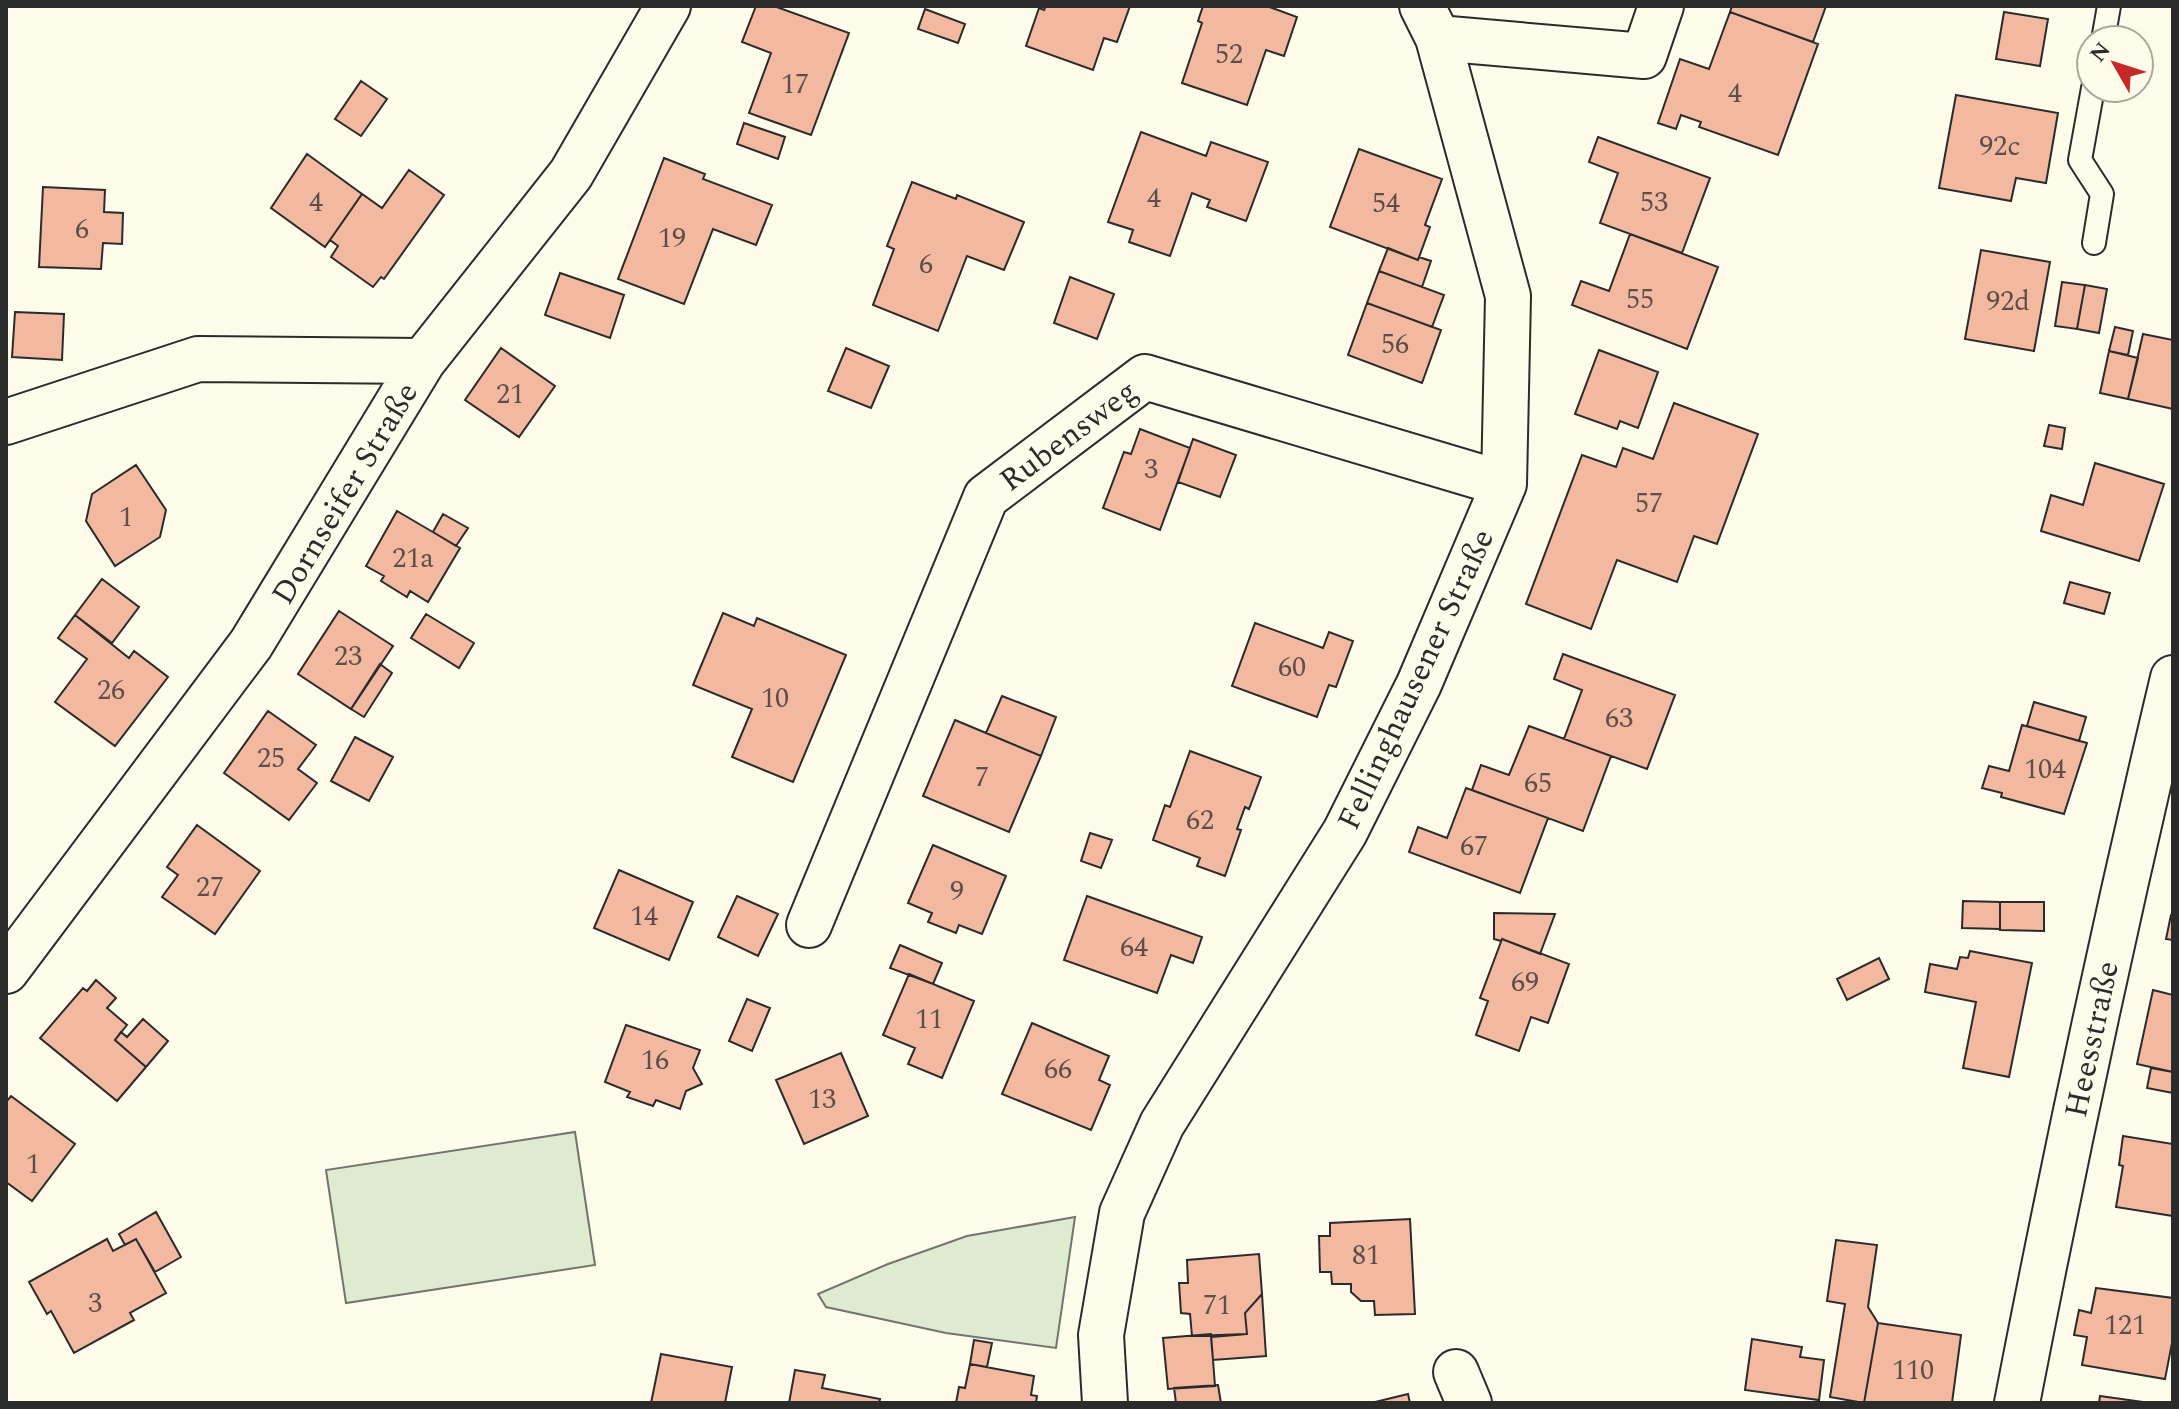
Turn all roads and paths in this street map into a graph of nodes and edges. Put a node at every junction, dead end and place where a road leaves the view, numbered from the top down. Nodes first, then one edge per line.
1 (668, 6) edge
2 (1661, 6) edge
3 (1430, 22) edge
4 (2090, 104) edge
5 (2094, 243) dead end
6 (423, 361) junction
7 (6, 422) edge
8 (1504, 484) junction
9 (2173, 678) edge
10 (809, 925) dead end
11 (6, 971) edge
12 (1105, 1403) edge
13 (2017, 1403) edge

1 - 6 street, Dornseifer Straße
2 - 3 street
3 - 8 street, Fellinghausener Straße
4 - 5 lane
6 - 7 street
6 - 11 street, Dornseifer Straße
8 - 10 street, Rubensweg
8 - 12 street, Fellinghausener Straße
9 - 13 street, Heesstraße

